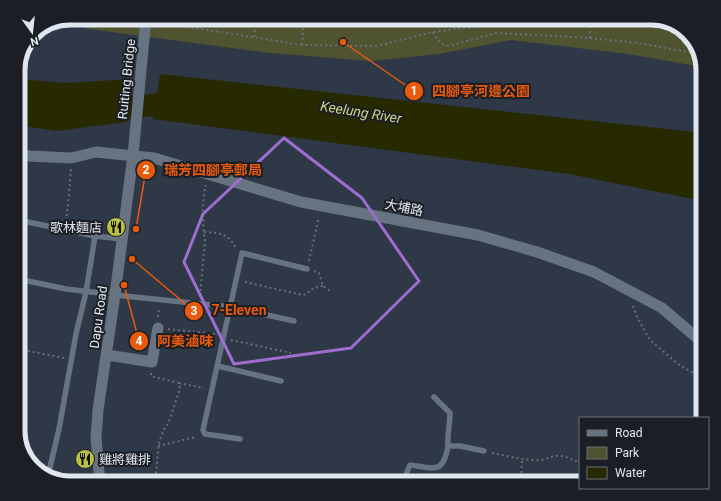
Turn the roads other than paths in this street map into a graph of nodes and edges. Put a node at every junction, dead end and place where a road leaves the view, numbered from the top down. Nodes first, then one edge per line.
1 (149, 25) edge
2 (134, 142) joint
3 (25, 155) edge
4 (133, 155) junction
5 (25, 221) edge
6 (95, 236) junction
7 (122, 239) junction
8 (307, 268) road end
9 (25, 281) edge
10 (86, 292) junction
11 (100, 293) tunnel mouth
12 (115, 295) junction
13 (231, 307) junction
14 (294, 321) dead end
15 (158, 328) road end
16 (696, 337) edge
17 (106, 355) junction
18 (218, 366) junction
19 (281, 381) dead end
20 (434, 397) dead end
21 (240, 439) dead end
22 (448, 446) junction
23 (484, 451) road end
24 (49, 471) edge
25 (99, 476) edge
26 (405, 476) edge

1 - 2 street, Ruiting Bridge
2 - 4 street, Dapu Road
3 - 4 street
4 - 7 street, Dapu Road
4 - 16 street, 大埔路
5 - 6 lane
6 - 7 lane
6 - 10 lane
7 - 12 street, Dapu Road
8 - 13 lane
9 - 10 lane
10 - 11 lane
10 - 24 lane
12 - 13 lane
12 - 17 street, Dapu Road
13 - 14 lane
13 - 18 lane
15 - 17 street
17 - 25 street, Dapu Road
18 - 19 lane
18 - 21 lane
20 - 22 lane
22 - 23 lane
22 - 26 lane

